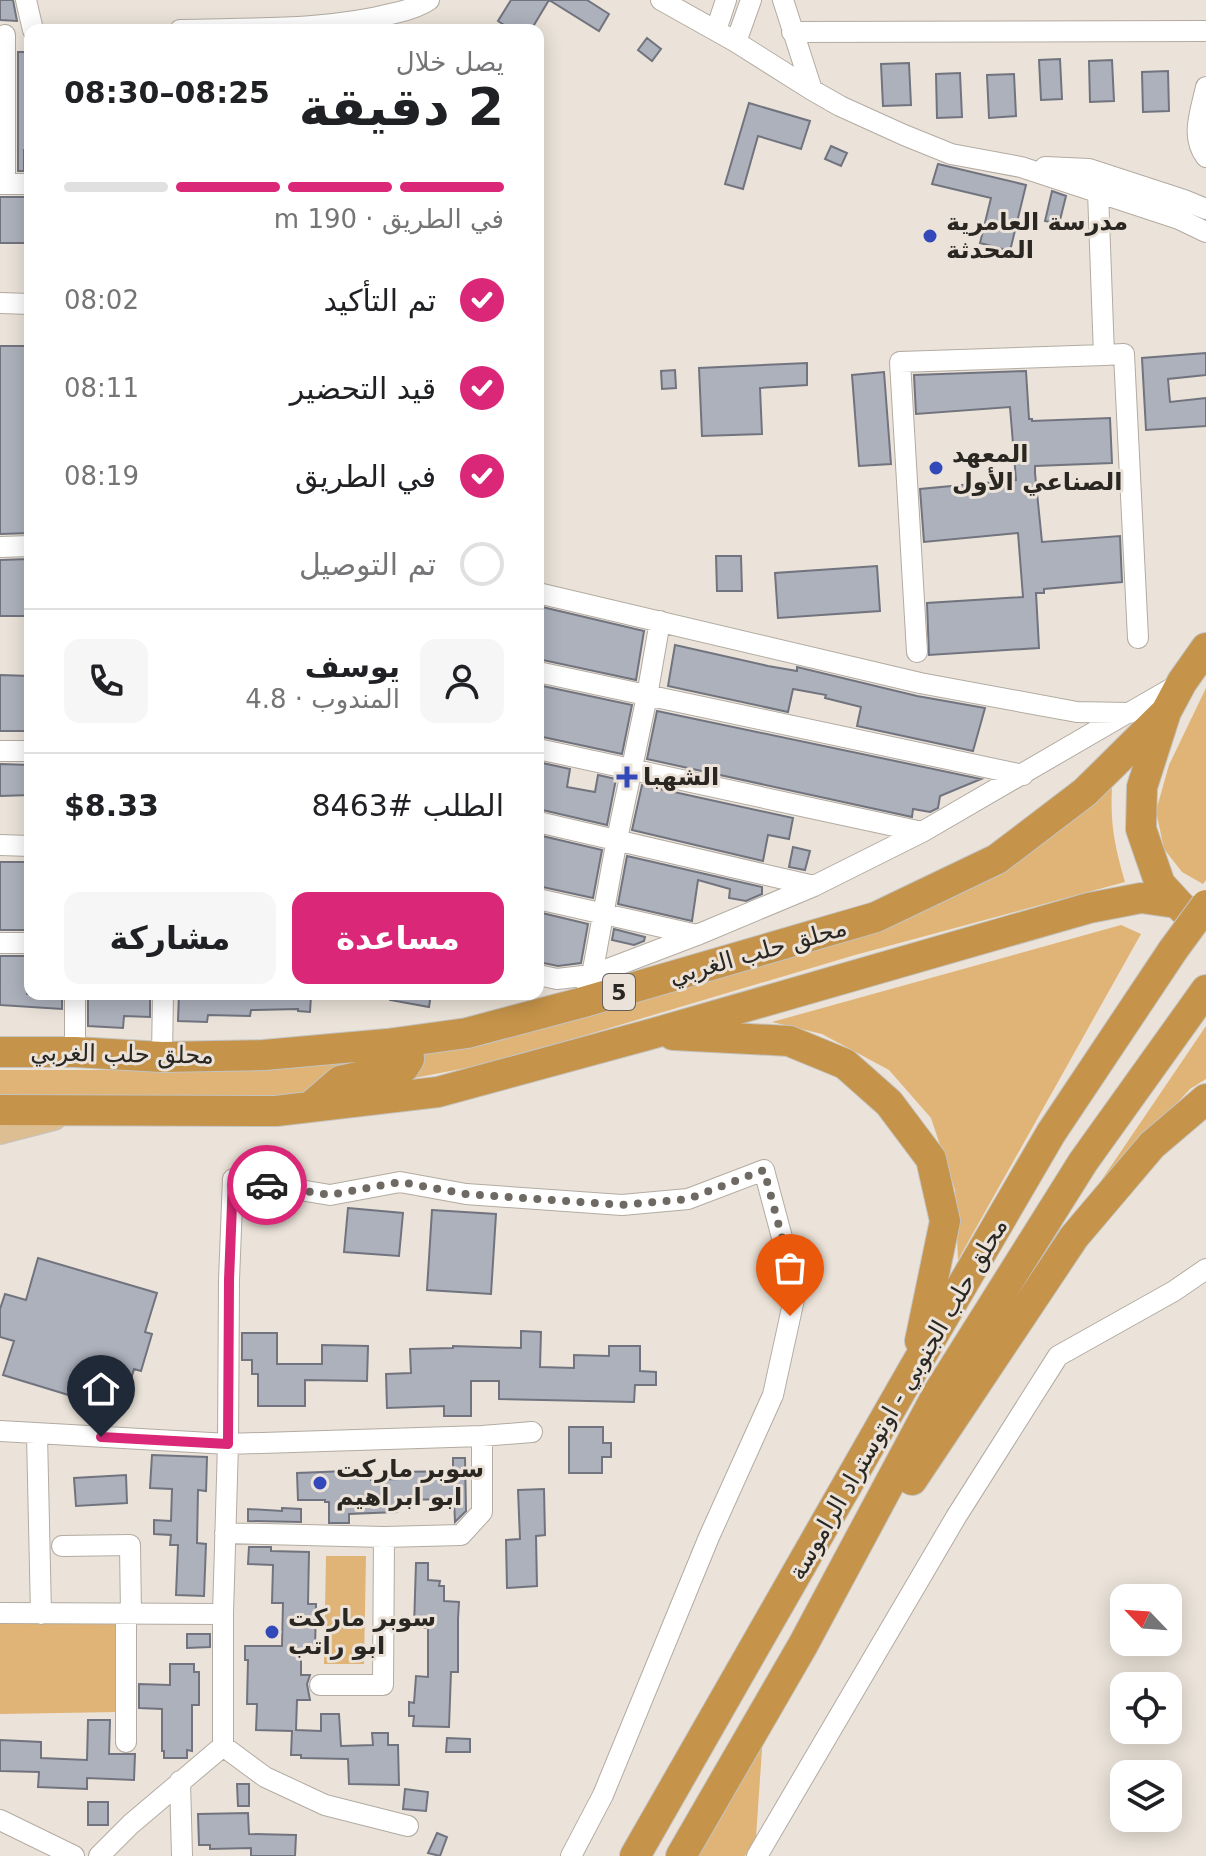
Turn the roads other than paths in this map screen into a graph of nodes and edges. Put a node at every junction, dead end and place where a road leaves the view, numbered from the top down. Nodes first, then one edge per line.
1 (26, 0) edge
2 (429, 0) edge
3 (661, 0) edge
4 (726, 0) edge
5 (751, 0) edge
6 (783, 0) edge
7 (31, 24) edge
8 (335, 24) edge
9 (716, 30) junction
10 (1206, 31) edge
11 (24, 32) edge
12 (792, 32) junction
13 (3, 34) edge
14 (736, 42) junction
15 (1206, 87) edge
16 (812, 90) junction
17 (1206, 157) edge
18 (1021, 167) junction
19 (2, 184) edge
20 (24, 184) edge
21 (1098, 192) junction
22 (1206, 209) edge
23 (1206, 232) edge
24 (0, 303) edge
25 (24, 304) edge
26 (1104, 355) junction
27 (24, 546) edge
28 (0, 547) edge
29 (544, 594) edge
30 (660, 621) junction
31 (1138, 638) dead end
32 (1206, 648) edge
33 (917, 652) dead end
34 (544, 673) edge
35 (1182, 682) junction
36 (647, 696) junction
37 (1166, 712) junction
38 (1129, 713) junction
39 (544, 750) edge
40 (0, 751) edge
41 (24, 751) edge
42 (633, 771) junction
43 (1023, 775) junction
44 (544, 823) edge
45 (922, 832) junction
46 (617, 839) junction
47 (0, 845) edge
48 (24, 846) edge
49 (814, 886) junction
50 (544, 900) edge
51 (1176, 903) junction
52 (1206, 905) edge
53 (603, 914) junction
54 (1206, 929) edge
55 (697, 935) junction
56 (0, 943) edge
57 (24, 943) edge
58 (544, 976) edge
59 (586, 989) junction
60 (1206, 990) edge
61 (75, 1000) edge
62 (163, 1000) edge
63 (651, 1034) junction
64 (387, 1044) junction
65 (0, 1052) edge
66 (75, 1052) junction
67 (162, 1057) junction
68 (1206, 1099) edge
69 (310, 1107) junction
70 (0, 1110) edge
71 (85, 1110) junction
72 (0, 1131) edge
73 (1206, 1269) edge
74 (914, 1368) junction
75 (0, 1431) edge
76 (532, 1432) dead end
77 (37, 1434) junction
78 (482, 1436) junction
79 (228, 1444) junction
80 (225, 1533) junction
81 (384, 1537) junction
82 (62, 1546) dead end
83 (0, 1613) edge
84 (41, 1614) junction
85 (128, 1614) junction
86 (223, 1614) junction
87 (803, 1645) junction
88 (320, 1685) dead end
89 (126, 1742) dead end
90 (223, 1746) junction
91 (180, 1781) junction
92 (0, 1820) edge
93 (408, 1826) dead end
94 (771, 1830) junction
95 (74, 1856) edge
96 (99, 1856) edge
97 (182, 1856) edge
98 (571, 1856) edge
99 (635, 1856) edge
100 (681, 1856) edge
101 (757, 1856) edge
102 (774, 1856) edge

1 - 7 street
2 - 8 street
3 - 9 street
4 - 9 street
5 - 14 street
6 - 12 street
9 - 14 street
10 - 12 street
11 - 13 street
12 - 16 street
13 - 19 street
14 - 16 street
15 - 17 street
16 - 18 street
18 - 21 street
18 - 22 street
19 - 20 street
21 - 23 street
21 - 26 street
24 - 25 street
26 - 31 street
26 - 33 street
27 - 28 street
29 - 30 street
30 - 36 street
30 - 38 street
32 - 35 highway
34 - 36 street
35 - 37 highway
35 - 38 street
36 - 42 street
36 - 43 street
37 - 51 highway
37 - 59 highway, محلق حلب الغربي / 5
38 - 43 street
39 - 42 street
40 - 41 street
42 - 45 street
42 - 46 street
43 - 45 street
44 - 46 street
45 - 49 street
46 - 49 street
46 - 53 street
47 - 48 street
49 - 55 street
50 - 53 street
51 - 54 highway
51 - 63 highway, محلق حلب الغربي / 5
52 - 74 highway, محلق حلب الجنوبي - اوتوستراد الراموسة, bridge
53 - 55 street
53 - 59 street
55 - 59 street
56 - 57 street
58 - 59 street
59 - 64 highway, محلق حلب الغربي / 5
60 - 87 highway, محلق حلب الجنوبي - اوتوستراد الراموسة
61 - 66 street
62 - 67 street
63 - 69 highway, محلق حلب الغربي / 5
63 - 74 highway
64 - 67 highway, محلق حلب الغربي / 5
64 - 69 highway
65 - 66 highway, محلق حلب الغربي / 5
66 - 67 highway, محلق حلب الغربي / 5
68 - 87 highway
69 - 71 highway, محلق حلب الغربي / 5
70 - 71 highway, محلق حلب الغربي / 5
71 - 72 main road
73 - 94 street
74 - 99 highway, محلق حلب الجنوبي - اوتوستراد الراموسة
75 - 77 street
76 - 78 street
77 - 79 street
77 - 84 street
78 - 79 street
78 - 81 street
79 - 80 street
79 - 98 street
80 - 81 street
80 - 86 street
81 - 88 street
82 - 85 street
83 - 84 street
84 - 85 street
85 - 86 street
85 - 89 street
86 - 90 street
87 - 100 highway, محلق حلب الجنوبي - اوتوستراد الراموسة
90 - 91 street
90 - 93 street
91 - 96 street
91 - 97 street
92 - 95 street
94 - 101 street
94 - 102 street

